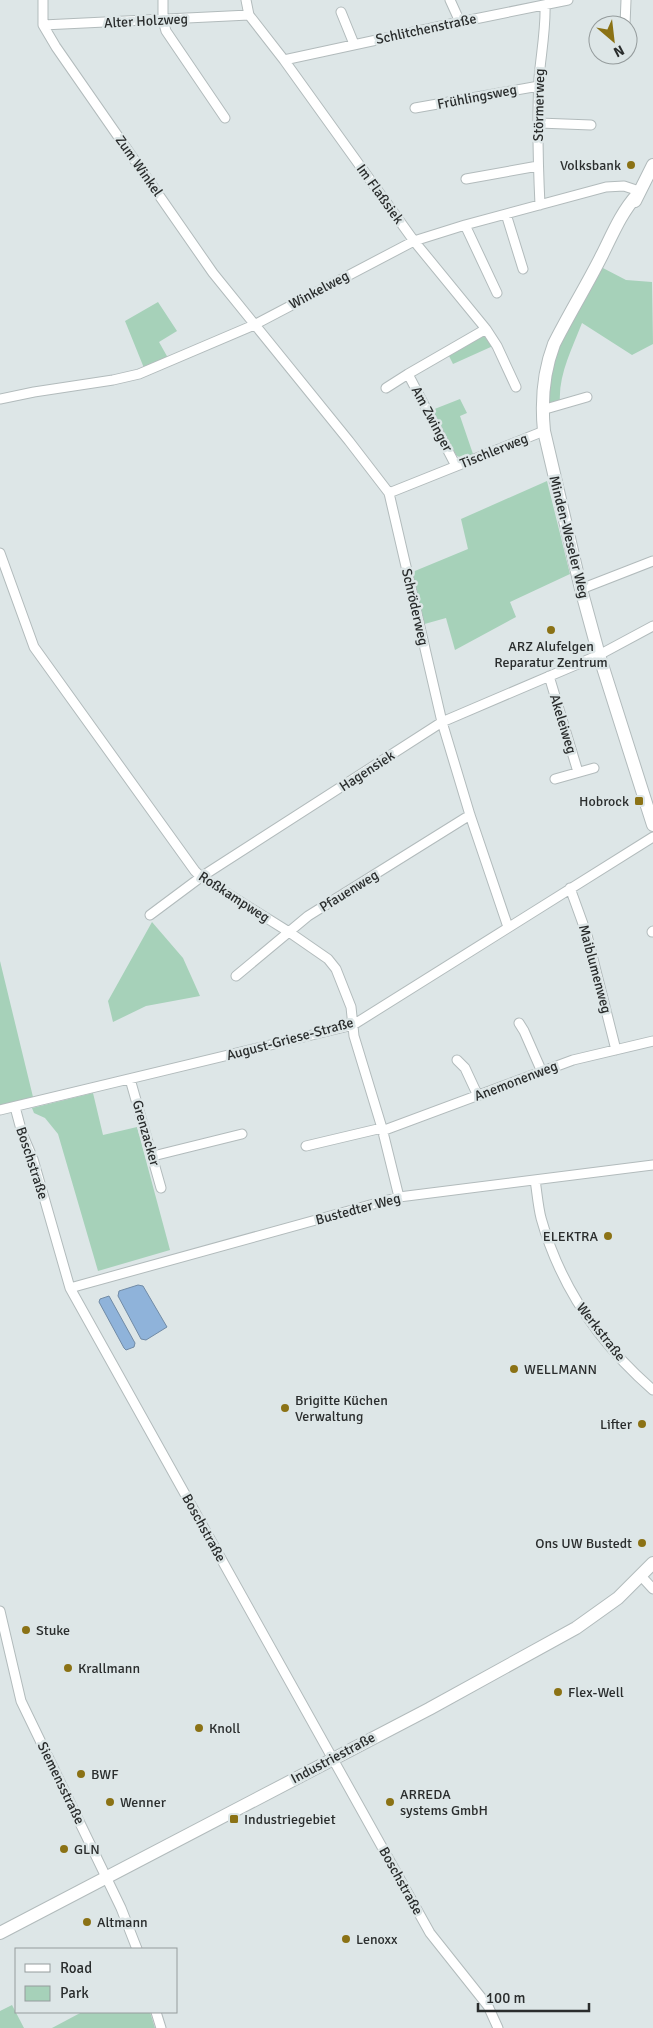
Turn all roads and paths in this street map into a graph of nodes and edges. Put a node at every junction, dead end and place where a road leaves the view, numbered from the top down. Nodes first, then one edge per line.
1 (43, 0) edge
2 (163, 0) edge
3 (246, 0) edge
4 (450, 0) edge
5 (568, 0) edge
6 (626, 0) edge
7 (550, 3) edge
8 (341, 12) dead end
9 (249, 15) junction
10 (625, 15) edge
11 (163, 20) junction
12 (460, 22) junction
13 (43, 25) junction
14 (354, 44) junction
15 (284, 60) junction
16 (539, 86) junction
17 (415, 108) dead end
18 (225, 118) dead end
19 (539, 124) junction
20 (591, 125) dead end
21 (538, 166) junction
22 (652, 172) edge
23 (466, 179) dead end
24 (638, 193) junction
25 (540, 205) junction
26 (506, 214) junction
27 (465, 225) junction
28 (414, 241) junction
29 (523, 269) dead end
30 (497, 292) dead end
31 (254, 325) junction
32 (486, 329) junction
33 (408, 374) junction
34 (516, 387) dead end
35 (386, 388) dead end
36 (587, 397) dead end
37 (0, 398) edge
38 (542, 410) junction
39 (544, 431) junction
40 (456, 466) junction
41 (389, 493) junction
42 (0, 554) edge
43 (653, 561) edge
44 (581, 589) junction
45 (653, 626) edge
46 (599, 655) junction
47 (549, 676) junction
48 (442, 722) junction
49 (594, 768) dead end
50 (578, 772) junction
51 (555, 780) dead end
52 (470, 815) junction
53 (653, 825) edge
54 (653, 837) edge
55 (201, 878) junction
56 (570, 888) junction
57 (150, 915) dead end
58 (508, 927) junction
59 (289, 932) junction
60 (236, 976) dead end
61 (519, 1023) dead end
62 (353, 1025) junction
63 (653, 1041) edge
64 (616, 1050) junction
65 (457, 1060) dead end
66 (542, 1072) junction
67 (130, 1079) junction
68 (478, 1096) junction
69 (15, 1107) junction
70 (0, 1110) edge
71 (382, 1129) junction
72 (242, 1134) dead end
73 (306, 1146) dead end
74 (153, 1156) junction
75 (653, 1165) edge
76 (535, 1180) junction
77 (161, 1188) dead end
78 (399, 1197) junction
79 (70, 1288) junction
80 (653, 1390) edge
81 (653, 1563) edge
82 (641, 1576) junction
83 (653, 1589) edge
84 (0, 1611) edge
85 (332, 1758) junction
86 (106, 1877) junction
87 (0, 1933) edge
88 (137, 1948) edge
89 (156, 2013) edge
90 (161, 2028) edge
91 (498, 2028) edge

1 - 13 street
2 - 11 street
3 - 9 street, Im Flaßsiek
4 - 12 street
5 - 7 street, Schlitchenstraße
6 - 10 street
7 - 12 street, Schlitchenstraße
7 - 16 street, Störmerweg
8 - 14 street
9 - 11 street, Alter Holzweg
9 - 15 street, Im Flaßsiek
11 - 13 street, Alter Holzweg
11 - 18 street
12 - 14 street, Schlitchenstraße
13 - 31 street, Zum Winkel
14 - 15 street, Schlitchenstraße
15 - 28 street, Im Flaßsiek
16 - 17 street, Frühlingsweg
16 - 19 street, Störmerweg
19 - 20 street
19 - 21 street, Störmerweg
21 - 23 street
21 - 25 street, Störmerweg
22 - 24 street, Minden-Weseler Weg
24 - 25 street, Winkelweg
24 - 38 street, Minden-Weseler Weg
25 - 26 street, Winkelweg
26 - 27 street, Winkelweg
26 - 29 street
27 - 28 street, Winkelweg
27 - 30 street
28 - 31 street, Winkelweg
28 - 32 street, Im Flaßsiek
31 - 37 street, Winkelweg
31 - 41 street, Schröderweg
32 - 33 street, Am Zwinger
32 - 34 street, Im Flaßsiek
33 - 35 street
33 - 40 street, Am Zwinger
36 - 38 street
38 - 39 street, Minden-Weseler Weg
39 - 40 street, Tischlerweg
39 - 44 street, Minden-Weseler Weg
40 - 41 street, Tischlerweg
41 - 48 street, Schröderweg
42 - 55 street, Roßkampweg
43 - 44 street
44 - 46 street, Minden-Weseler Weg
45 - 46 street, Hagensiek
46 - 47 street, Hagensiek
46 - 53 street, Minden-Weseler Weg
47 - 48 street, Hagensiek
47 - 50 street, Akeleiweg
48 - 52 street, Schröderweg
48 - 55 street, Hagensiek
49 - 50 street
50 - 51 street
52 - 58 street, Schröderweg
52 - 59 street, Pfauenweg
54 - 56 street, August-Griese-Straße
55 - 57 street, Hagensiek
55 - 59 street, Roßkampweg
56 - 58 street, August-Griese-Straße
56 - 64 street, Maiblumenweg
58 - 62 street, August-Griese-Straße
59 - 60 street, Pfauenweg
59 - 62 street, Roßkampweg
61 - 66 street
62 - 67 street, August-Griese-Straße
62 - 71 street, Roßkampweg
63 - 64 street, Anemonenweg
64 - 66 street, Anemonenweg
65 - 68 street
66 - 68 street, Anemonenweg
67 - 69 street, August-Griese-Straße
67 - 74 street, Grenzacker
68 - 71 street, Anemonenweg
69 - 70 street, August-Griese-Straße
69 - 79 street, Boschstraße
71 - 73 street, Anemonenweg
71 - 78 street, Roßkampweg
72 - 74 street
74 - 77 street, Grenzacker
75 - 76 street, Bustedter Weg
76 - 78 street, Bustedter Weg
76 - 80 street, Werkstraße
78 - 79 street, Bustedter Weg
79 - 85 street, Boschstraße
81 - 82 street, Industriestraße
82 - 83 street
82 - 85 street, Industriestraße
84 - 86 street, Siemensstraße
85 - 86 street, Industriestraße
85 - 91 street, Boschstraße
86 - 87 street, Industriestraße
86 - 88 street, Siemensstraße
89 - 90 street

